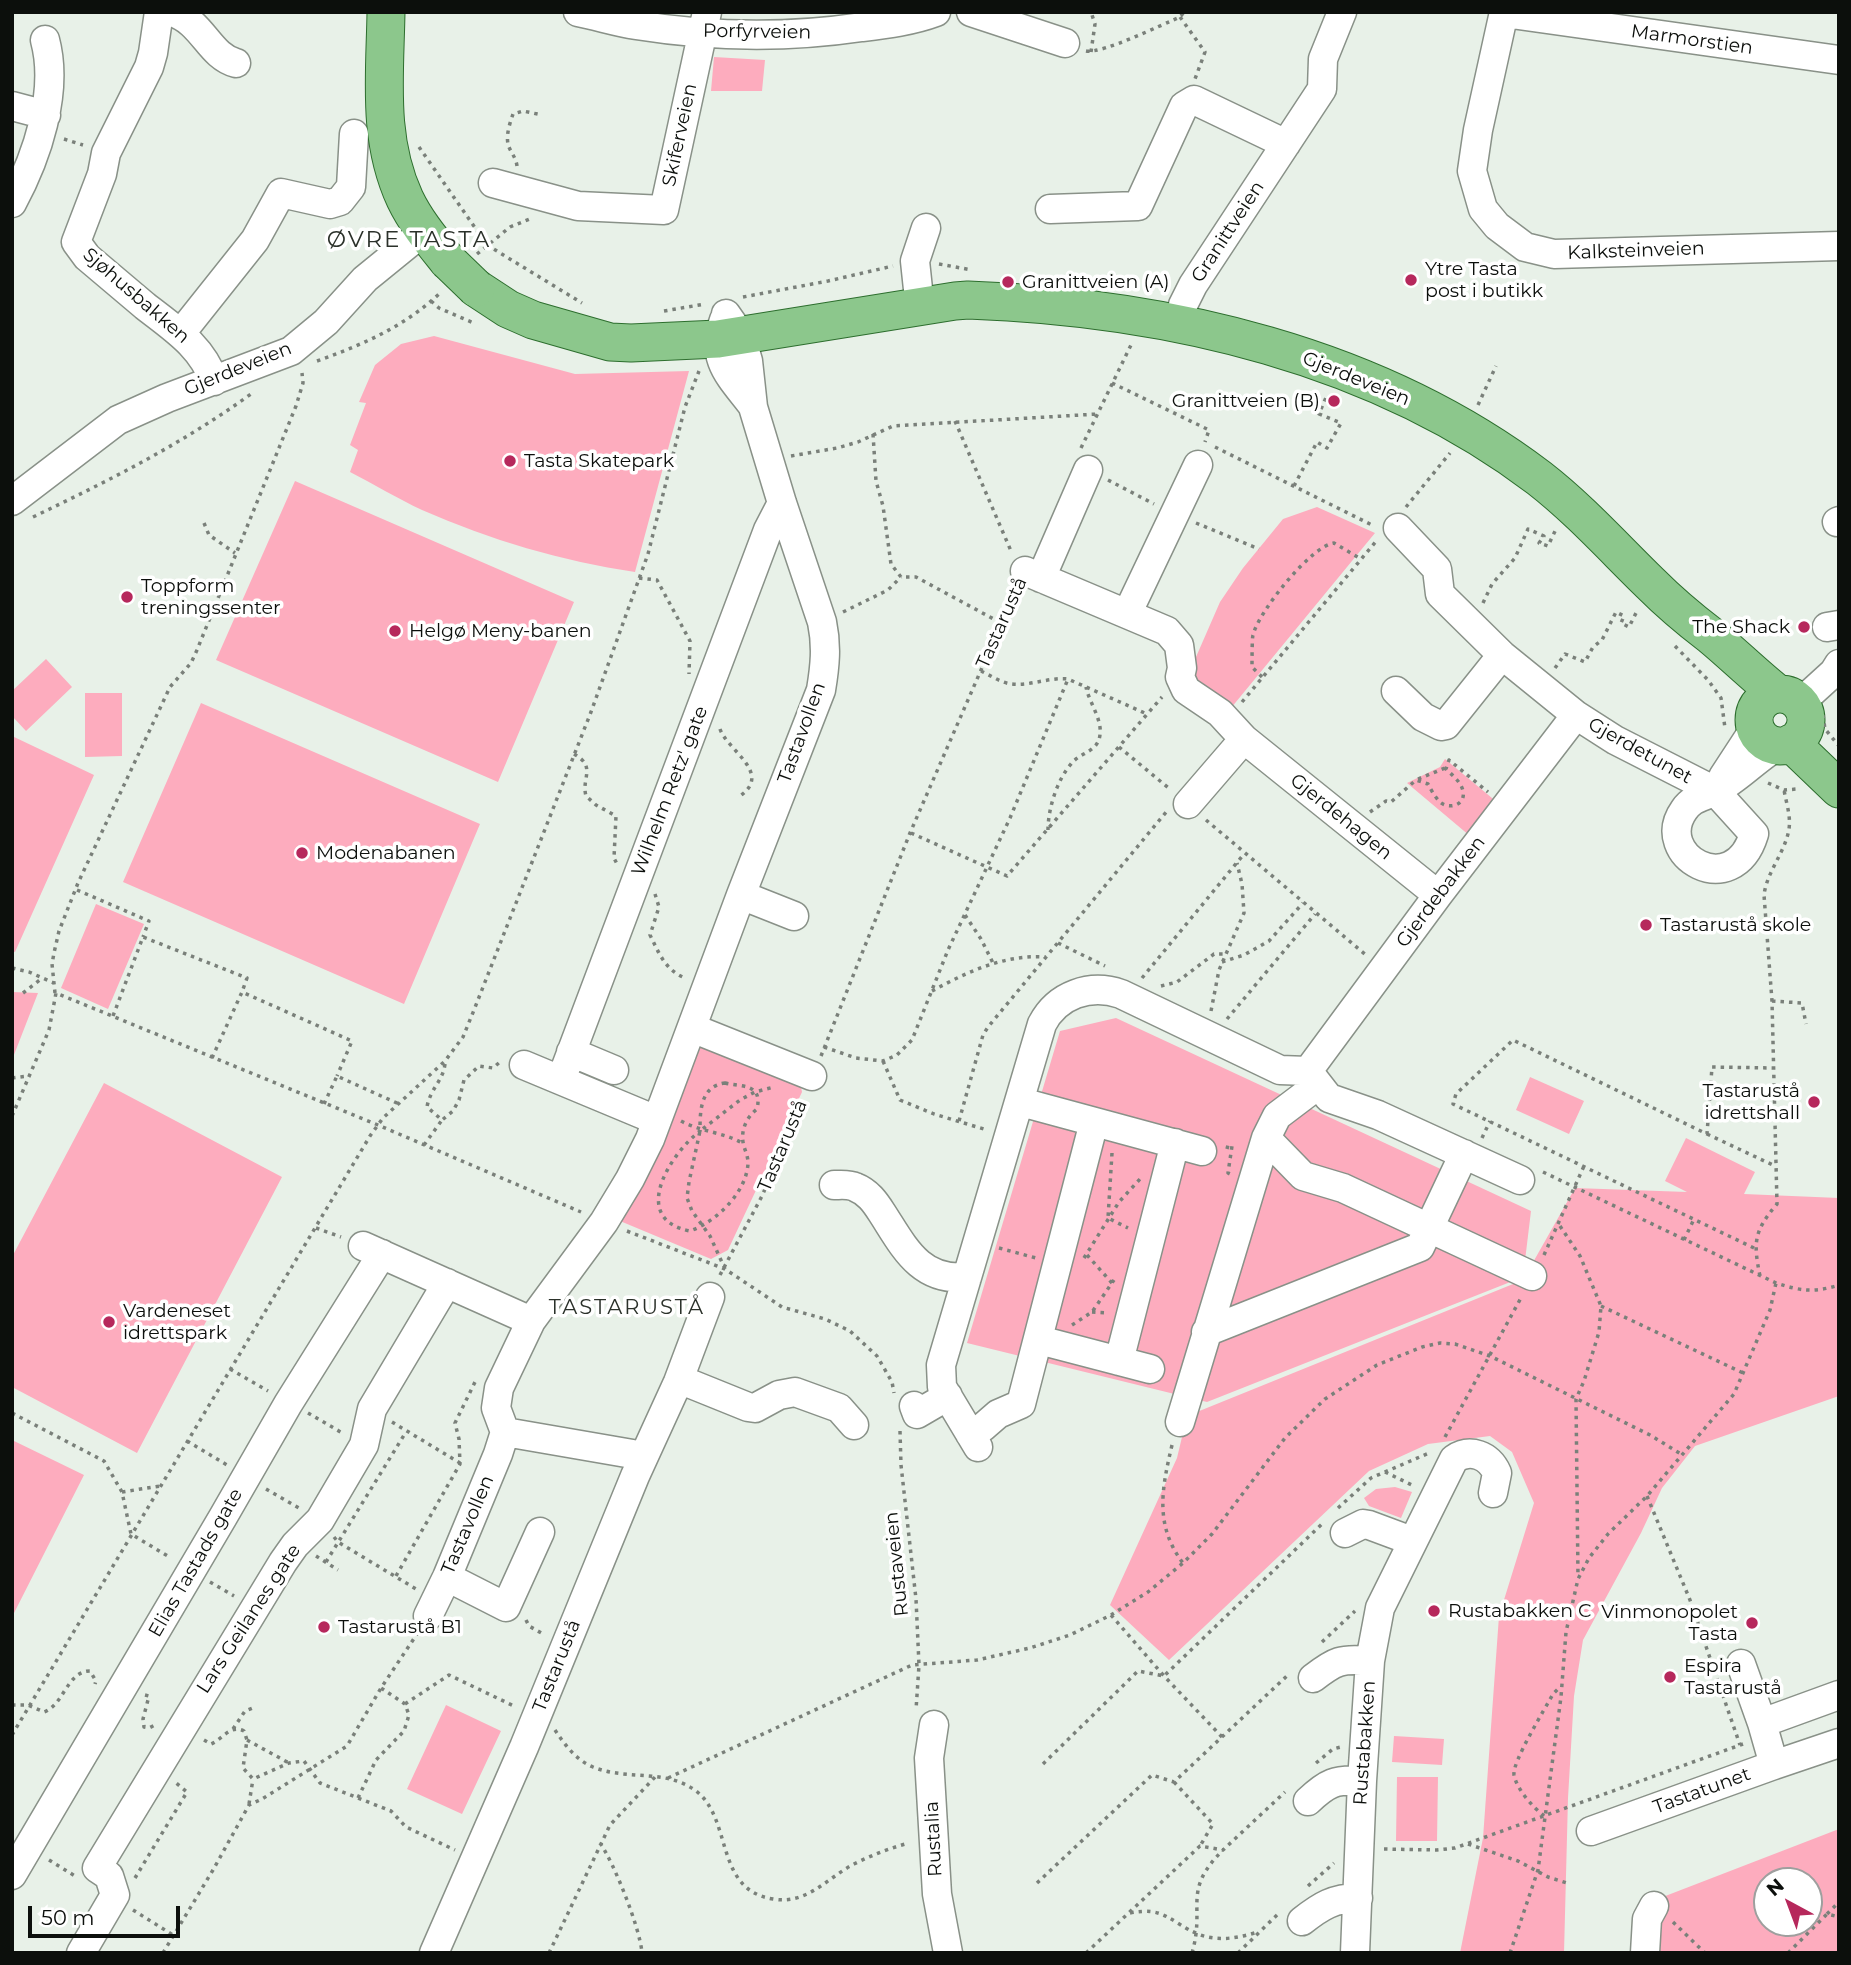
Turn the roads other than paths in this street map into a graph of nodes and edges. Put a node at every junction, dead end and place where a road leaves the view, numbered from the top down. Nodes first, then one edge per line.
1 (159, 12) edge
2 (172, 12) edge
3 (386, 12) edge
4 (578, 12) edge
5 (936, 12) edge
6 (971, 12) edge
7 (1342, 12) edge
8 (1504, 13) edge
9 (705, 22) edge
10 (45, 40) dead end
11 (1065, 43) road end
12 (1839, 60) edge
13 (236, 63) dead end
14 (12, 106) edge
15 (46, 115) junction
16 (354, 134) dead end
17 (1286, 144) junction
18 (502, 186) road end
19 (12, 203) edge
20 (1050, 209) dead end
21 (926, 228) dead end
22 (424, 231) junction
23 (1839, 246) edge
24 (927, 291) junction
25 (1179, 323) junction
26 (722, 326) junction
27 (181, 333) junction
28 (214, 381) junction
29 (1084, 462) road end
30 (1198, 466) dead end
31 (782, 503) junction
32 (18, 512) edge
33 (1390, 525) road end
34 (1127, 614) junction
35 (1502, 655) junction
36 (1839, 664) edge
37 (1396, 691) dead end
38 (1576, 715) junction
39 (1778, 724) junction
40 (1238, 731) junction
41 (1839, 765) edge
42 (1839, 789) edge
43 (1184, 801) road end
44 (740, 895) junction
45 (1438, 895) junction
46 (794, 916) dead end
47 (692, 1028) junction
48 (571, 1052) junction
49 (524, 1065) road end
50 (614, 1070) dead end
51 (1313, 1078) junction
52 (561, 1080) junction
53 (809, 1084) road end
54 (1021, 1102) junction
55 (656, 1120) junction
56 (1105, 1124) junction
57 (1266, 1138) junction
58 (1172, 1142) junction
59 (1472, 1148) junction
60 (1202, 1152) dead end
61 (1530, 1175) road end
62 (834, 1185) dead end
63 (1428, 1228) junction
64 (1532, 1276) road end
65 (967, 1277) junction
66 (447, 1283) junction
67 (710, 1297) road end
68 (531, 1321) junction
69 (1206, 1332) junction
70 (1044, 1341) junction
71 (1119, 1361) junction
72 (1150, 1369) dead end
73 (678, 1382) junction
74 (947, 1396) junction
75 (903, 1410) road end
76 (1180, 1422) road end
77 (854, 1425) dead end
78 (505, 1432) junction
79 (644, 1456) junction
80 (1493, 1493) dead end
81 (1334, 1523) road end
82 (540, 1532) dead end
83 (1412, 1541) junction
84 (447, 1577) junction
85 (428, 1616) road end
86 (1370, 1661) junction
87 (1741, 1664) dead end
88 (1307, 1665) road end
89 (1839, 1695) edge
90 (925, 1719) road end
91 (1755, 1734) junction
92 (1839, 1743) edge
93 (1774, 1765) junction
94 (1362, 1781) junction
95 (1300, 1793) road end
96 (1591, 1831) dead end
97 (12, 1875) edge
98 (1359, 1898) junction
99 (1654, 1906) dead end
100 (1302, 1921) dead end
101 (81, 1953) edge
102 (434, 1953) edge
103 (948, 1953) edge
104 (1355, 1953) edge
105 (1645, 1953) edge

1 - 27 street, Sjøhusbakken
2 - 13 street
3 - 22 main road
4 - 9 street, Porfyrveien
5 - 9 street, Porfyrveien
6 - 11 street
7 - 17 street, Granittveien
8 - 12 street, Marmorstien
8 - 23 street, Kalksteinveien
9 - 18 street, Skiferveien
10 - 15 street
14 - 15 street
15 - 19 street
16 - 27 street
17 - 20 street
17 - 25 street, Granittveien
21 - 24 street
22 - 26 main road, Gjerdeveien
22 - 28 street, Gjerdeveien
24 - 25 main road, Gjerdeveien
24 - 26 main road, Gjerdeveien
25 - 39 main road, Gjerdeveien
26 - 31 street, Tastavollen
27 - 28 street, Sjøhusbakken
28 - 32 street, Gjerdeveien
29 - 34 street
30 - 34 street
31 - 44 street, Tastavollen
31 - 48 street, Wilhelm Retz' gate
33 - 35 street, Gjerdetunet
34 - 40 street, Gjerdehagen
35 - 37 street
35 - 38 street, Gjerdetunet
36 - 39 street
38 - 39 street, Gjerdetunet
38 - 45 street, Gjerdebakken
39 - 41 main road, Gjerdeveien
39 - 42 main road, Gjerdeveien
40 - 43 street
40 - 45 street, Gjerdehagen
44 - 46 street
44 - 47 street, Tastavollen
45 - 51 street, Gjerdebakken
47 - 53 street
47 - 55 street, Tastavollen
48 - 50 street
48 - 52 street, Wilhelm Retz' gate
49 - 52 street
51 - 54 street
51 - 57 street, Gjerdebakken
51 - 59 street
52 - 55 street
54 - 56 street
54 - 65 street
55 - 68 street, Tastavollen
56 - 58 street
56 - 70 street
57 - 63 street
57 - 69 street, Gjerdebakken
58 - 60 street
58 - 71 street
59 - 61 street
59 - 63 street
62 - 65 street
63 - 64 street
63 - 69 street
65 - 74 street
66 - 68 street
66 - 97 street, Elias Tastads gate
66 - 101 street, Lars Geilanes gate
67 - 73 street, Tastarustå
68 - 78 street, Tastavollen
69 - 76 street, Gjerdebakken
70 - 71 street
70 - 74 street
71 - 72 street
73 - 77 street
73 - 79 street, Tastarustå
74 - 75 street
78 - 79 street
78 - 84 street, Tastavollen
79 - 102 street, Tastarustå
80 - 83 street, Rustabakken
81 - 83 street
82 - 84 street
83 - 86 street, Rustabakken
84 - 85 street, Tastavollen
86 - 88 street
86 - 94 street, Rustabakken
87 - 91 street, Tastatunet
89 - 91 street
90 - 103 street, Rustalia
91 - 93 street, Tastatunet
92 - 93 street
93 - 96 street, Tastatunet
94 - 95 street
94 - 98 street, Rustabakken
98 - 100 street
98 - 104 street, Rustabakken
99 - 105 street

